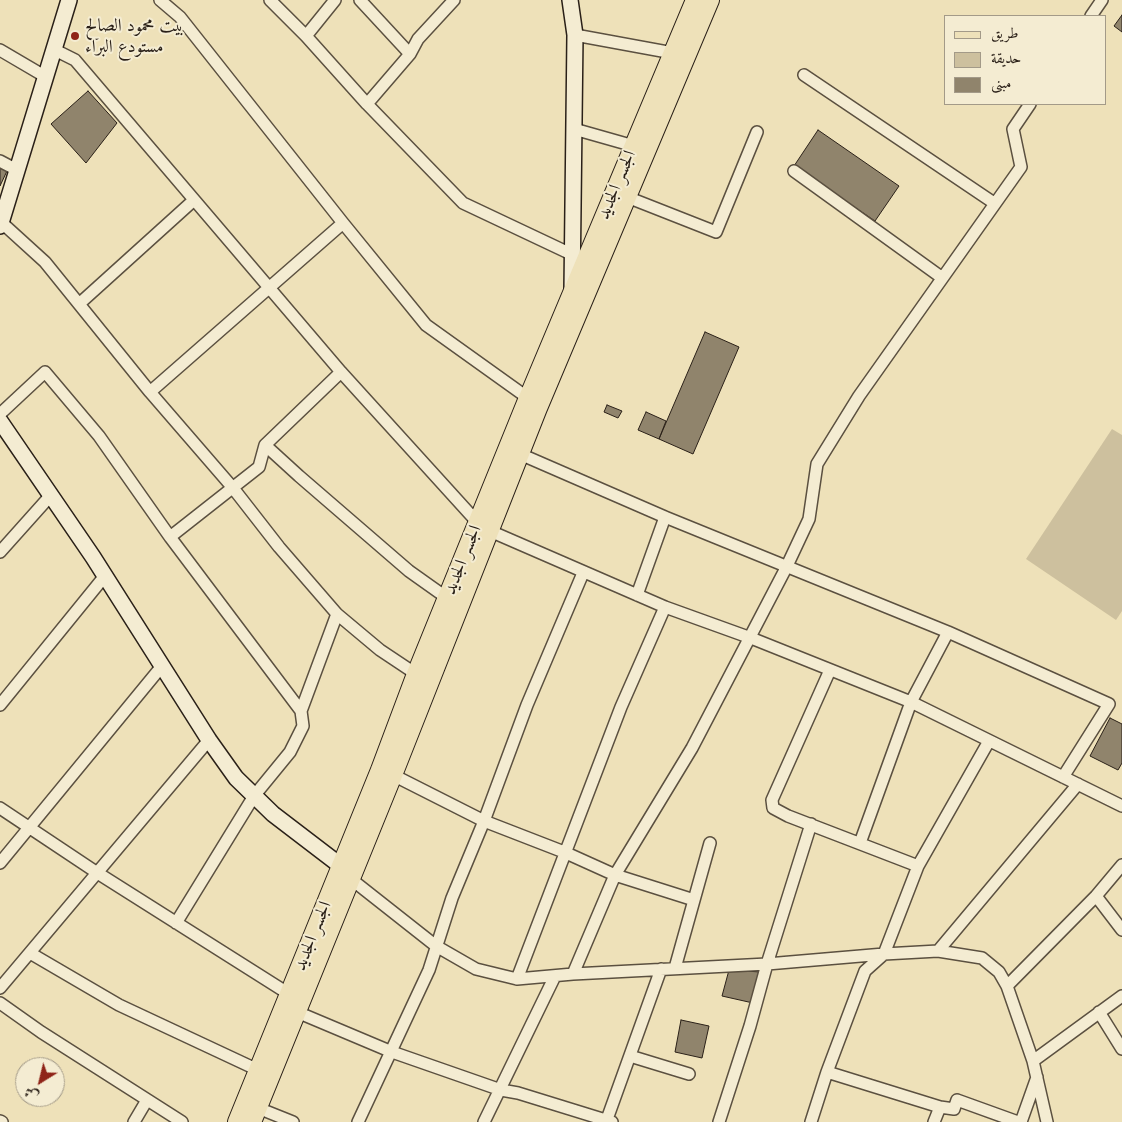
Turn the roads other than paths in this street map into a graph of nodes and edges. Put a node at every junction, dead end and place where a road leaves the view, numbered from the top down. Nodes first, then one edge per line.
1 (69, 0) edge
2 (160, 0) edge
3 (270, 0) edge
4 (335, 0) edge
5 (454, 0) edge
6 (570, 0) edge
7 (695, 0) edge
8 (710, 0) edge
9 (1102, 0) edge
10 (361, 1) edge
11 (1092, 15) edge
12 (575, 35) junction
13 (306, 36) junction
14 (0, 50) edge
15 (54, 50) junction
16 (673, 53) junction
17 (410, 54) junction
18 (804, 75) dead end
19 (46, 77) junction
20 (367, 104) junction
21 (1029, 105) edge
22 (574, 129) junction
23 (757, 132) dead end
24 (634, 146) junction
25 (0, 161) edge
26 (17, 170) junction
27 (794, 171) dead end
28 (627, 197) junction
29 (194, 200) junction
30 (994, 203) junction
31 (343, 223) junction
32 (1, 224) edge
33 (571, 254) junction
34 (942, 277) junction
35 (268, 288) junction
36 (572, 292) junction
37 (79, 304) junction
38 (342, 372) junction
39 (150, 392) junction
40 (528, 398) junction
41 (0, 414) edge
42 (2, 428) edge
43 (266, 445) junction
44 (520, 454) junction
45 (233, 488) junction
46 (51, 496) junction
47 (665, 517) junction
48 (484, 527) junction
49 (170, 537) junction
50 (0, 552) edge
51 (786, 568) junction
52 (583, 573) junction
53 (104, 577) junction
54 (637, 595) junction
55 (447, 598) junction
56 (665, 607) junction
57 (338, 614) junction
58 (948, 632) junction
59 (751, 638) junction
60 (162, 666) junction
61 (830, 670) junction
62 (416, 674) junction
63 (911, 702) junction
64 (0, 705) edge
65 (301, 711) junction
66 (209, 740) junction
67 (989, 741) junction
68 (393, 775) junction
69 (1063, 777) junction
70 (1078, 784) junction
71 (254, 796) junction
72 (1122, 806) edge
73 (0, 808) edge
74 (484, 821) junction
75 (811, 824) junction
76 (29, 828) junction
77 (710, 843) dead end
78 (860, 843) junction
79 (564, 852) junction
80 (0, 863) edge
81 (1122, 865) edge
82 (918, 866) junction
83 (96, 872) junction
84 (346, 873) junction
85 (615, 875) junction
86 (1096, 896) junction
87 (694, 900) junction
88 (176, 923) junction
89 (1122, 930) edge
90 (436, 946) junction
91 (938, 951) junction
92 (30, 953) junction
93 (884, 954) junction
94 (767, 964) junction
95 (675, 968) junction
96 (661, 969) junction
97 (573, 974) junction
98 (555, 976) junction
99 (517, 979) junction
100 (1007, 986) junction
101 (0, 988) edge
102 (289, 994) junction
103 (1122, 996) edge
104 (0, 1003) edge
105 (297, 1012) junction
106 (1099, 1012) junction
107 (1122, 1049) edge
108 (392, 1052) junction
109 (630, 1056) junction
110 (1033, 1061) junction
111 (258, 1070) junction
112 (827, 1072) junction
113 (689, 1074) dead end
114 (1037, 1077) junction
115 (501, 1090) junction
116 (147, 1100) junction
117 (940, 1107) junction
118 (255, 1115) edge
119 (134, 1122) edge
120 (182, 1122) edge
121 (237, 1122) edge
122 (293, 1122) edge
123 (358, 1122) edge
124 (484, 1122) edge
125 (608, 1122) edge
126 (719, 1122) edge
127 (811, 1122) edge
128 (934, 1122) edge
129 (1019, 1122) edge
130 (1047, 1122) edge

1 - 15 street
2 - 31 street
3 - 13 street
4 - 13 street
5 - 17 street
6 - 12 street
7 - 16 main road, الجسر الجديد
8 - 28 main road, الجسر الجديد
9 - 11 street
10 - 17 street
12 - 16 street
12 - 22 street
13 - 20 street
14 - 19 street
15 - 19 street
15 - 29 street
16 - 24 main road, الجسر الجديد
17 - 20 street
18 - 30 street
19 - 26 street
20 - 33 street
21 - 30 street
22 - 24 street
22 - 33 street
23 - 28 street
24 - 36 main road, الجسر الجديد
25 - 26 street
26 - 32 street
27 - 34 street
28 - 44 main road, الجسر الجديد
29 - 35 street
29 - 37 street
30 - 34 street
31 - 35 street
31 - 40 street
32 - 37 street
33 - 36 street
34 - 51 street
35 - 38 street
35 - 39 street
36 - 40 main road, الجسر الجديد
37 - 39 street
38 - 43 street
38 - 48 street
39 - 45 street
40 - 48 main road, الجسر الجديد
41 - 49 street
42 - 46 street
43 - 45 street
43 - 55 street
44 - 47 street
44 - 48 main road, الجسر الجديد
45 - 49 street
45 - 57 street
46 - 50 street
46 - 53 street
47 - 51 street
47 - 54 street
48 - 52 street
48 - 55 main road, الجسر الجديد
48 - 68 main road, الجسر الجديد
49 - 65 street
51 - 58 street
51 - 59 street
52 - 54 street
52 - 74 street
53 - 60 street
53 - 64 street
54 - 56 street
55 - 62 main road, الجسر الجديد
56 - 59 street
56 - 79 street
57 - 62 street
57 - 65 street
58 - 63 street
58 - 69 street
59 - 61 street
59 - 85 street
60 - 66 street
60 - 76 street
61 - 63 street
61 - 75 street
62 - 84 main road, الجسر الجديد
63 - 67 street
63 - 78 street
65 - 71 street
66 - 71 street
66 - 83 street
67 - 69 street
67 - 82 street
68 - 74 street
68 - 84 main road, الجسر الجديد
69 - 70 street
70 - 72 street
70 - 91 street
71 - 84 street
71 - 88 street
73 - 76 street
74 - 79 street
74 - 90 street
75 - 78 street
75 - 94 street
76 - 80 street
76 - 83 street
77 - 87 street
78 - 82 street
79 - 85 street
79 - 99 street
81 - 86 street
82 - 93 street
83 - 88 street
83 - 92 street
84 - 90 street
84 - 102 main road, الجسر الجديد
84 - 105 main road, الجسر الجديد
85 - 87 street
85 - 97 street
86 - 89 street
86 - 100 street
87 - 95 street
88 - 102 street
90 - 99 street
90 - 108 street
91 - 93 street
91 - 100 street
92 - 101 street
92 - 111 street
93 - 94 street
93 - 112 street
94 - 95 street
94 - 126 street
95 - 96 street
96 - 97 street
96 - 109 street
97 - 98 street
98 - 99 street
98 - 115 street
100 - 110 street
102 - 111 main road, الجسر الجديد
103 - 106 street
104 - 116 street
105 - 108 street
105 - 118 main road, الجسر الجديد
106 - 107 street
106 - 110 street
108 - 115 street
108 - 123 street
109 - 113 street
109 - 125 street
110 - 114 street
111 - 121 main road, الجسر الجديد
112 - 117 street
112 - 127 street
114 - 129 street
114 - 130 street
115 - 124 street
115 - 125 street
116 - 119 street
116 - 120 street
117 - 128 street
117 - 129 street
118 - 122 street

